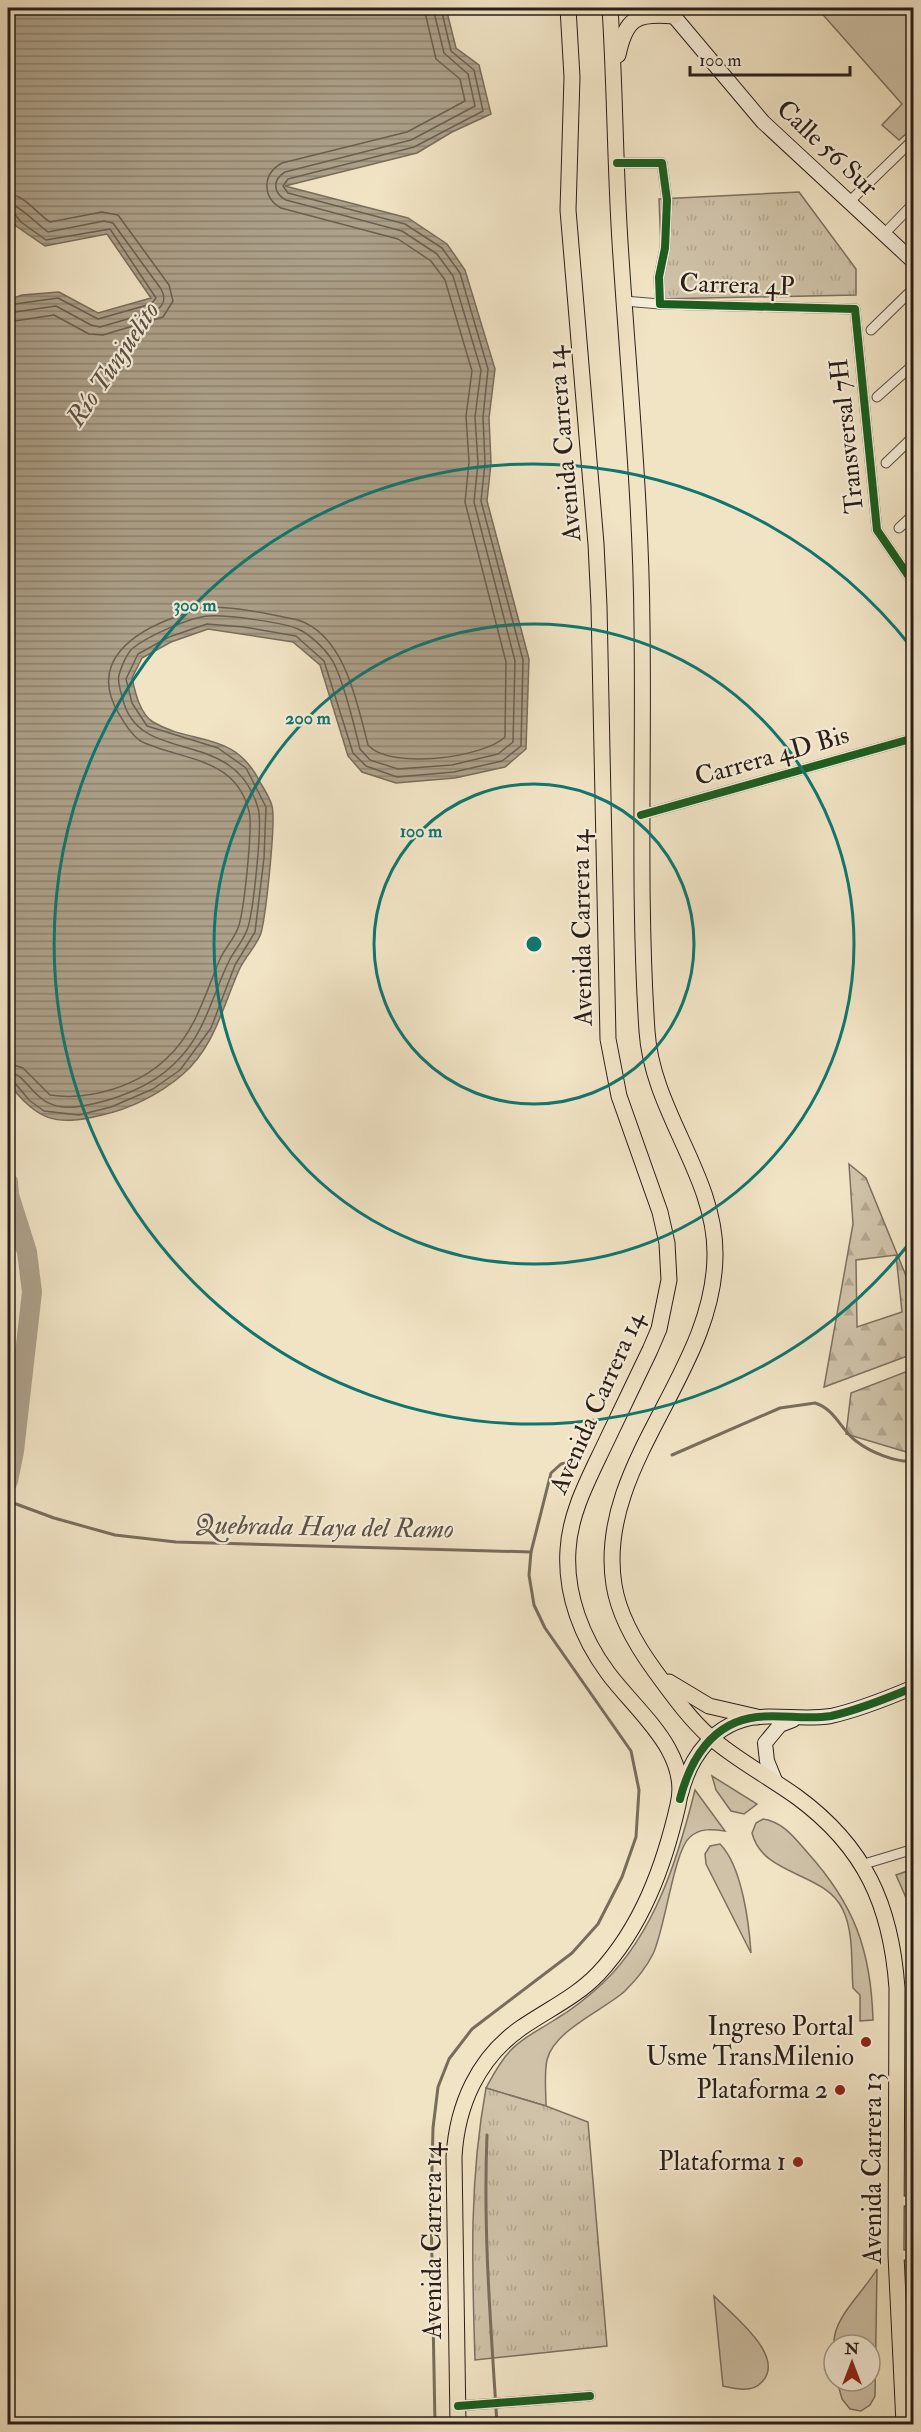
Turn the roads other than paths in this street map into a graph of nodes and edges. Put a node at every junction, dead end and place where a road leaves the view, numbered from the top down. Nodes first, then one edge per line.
1 (568, 8) edge
2 (610, 8) edge
3 (910, 8) edge
4 (670, 12) edge
5 (914, 18) edge
6 (615, 72) junction
7 (914, 139) edge
8 (617, 163) junction
9 (849, 202) junction
10 (914, 203) edge
11 (884, 234) junction
12 (914, 262) edge
13 (914, 288) edge
14 (624, 301) junction
15 (660, 304) junction
16 (855, 309) joint
17 (871, 330) dead end
18 (914, 364) edge
19 (877, 397) dead end
20 (914, 436) edge
21 (886, 463) dead end
22 (914, 514) edge
23 (898, 528) dead end
24 (914, 584) edge
25 (914, 738) edge
26 (641, 815) junction
27 (657, 1673) junction
28 (914, 1687) edge
29 (757, 1717) junction
30 (804, 1718) junction
31 (711, 1738) junction
32 (776, 1783) junction
33 (680, 1799) junction
34 (914, 1849) edge
35 (861, 1864) junction
36 (897, 2201) junction
37 (914, 2201) edge
38 (896, 2255) junction
39 (914, 2255) edge
40 (590, 2396) dead end
41 (458, 2406) junction
42 (458, 2424) edge
43 (903, 2424) edge

1 - 33 main road, Avenida Carrera 14
2 - 6 main road
3 - 5 street
4 - 6 main road
4 - 9 street, Calle 56 Sur
6 - 8 main road
7 - 9 street
8 - 14 main road
8 - 15 street, Carrera 4P
9 - 11 street, Calle 56 Sur
10 - 11 street
11 - 12 street, Calle 56 Sur
13 - 17 street
14 - 15 street
14 - 26 main road
15 - 16 street, Carrera 4P
16 - 24 street, Transversal 7H
18 - 19 street
20 - 21 street
22 - 23 street
25 - 26 street, Carrera 4D Bis
26 - 27 main road
27 - 29 main road
27 - 31 main road
28 - 30 street
29 - 30 street
29 - 31 street
30 - 32 street
31 - 32 main road, Avenida Carrera 13
31 - 33 street
32 - 35 main road, Avenida Carrera 13
33 - 41 main road, Avenida Carrera 14
34 - 35 street
35 - 36 main road, Avenida Carrera 13
36 - 37 street
36 - 38 main road, Avenida Carrera 13
38 - 39 street
38 - 43 main road, Avenida Carrera 13
40 - 41 street
41 - 42 main road, Avenida Carrera 14

